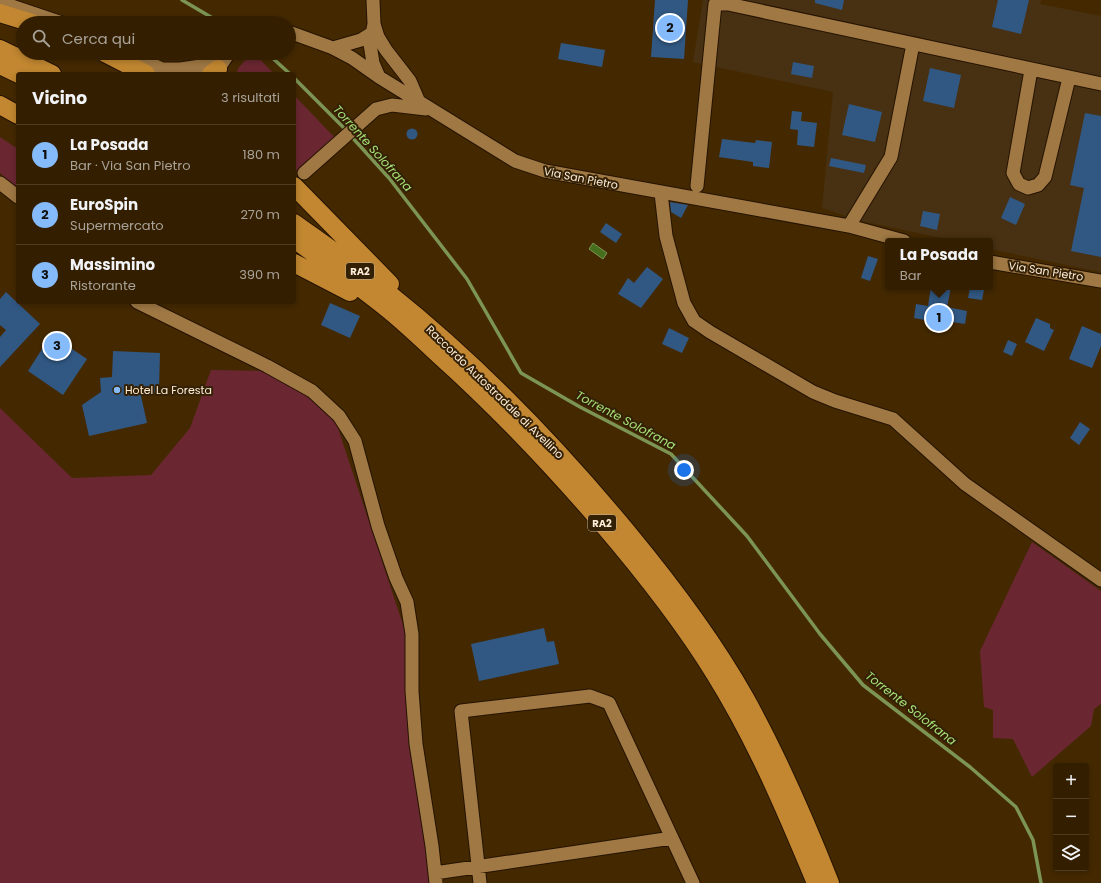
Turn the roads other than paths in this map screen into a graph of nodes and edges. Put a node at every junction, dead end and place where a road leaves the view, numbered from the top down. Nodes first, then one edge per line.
1 (373, 0) edge
2 (0, 2) edge
3 (0, 12) edge
4 (41, 16) edge
5 (16, 18) edge
6 (373, 28) junction
7 (296, 35) edge
8 (913, 44) junction
9 (333, 48) junction
10 (0, 49) edge
11 (386, 50) junction
12 (16, 57) edge
13 (23, 60) edge
14 (119, 60) edge
15 (142, 60) edge
16 (0, 65) edge
17 (219, 67) edge
18 (1031, 70) junction
19 (48, 72) edge
20 (142, 72) edge
21 (16, 73) edge
22 (379, 78) junction
23 (1069, 78) junction
24 (1101, 84) edge
25 (419, 102) junction
26 (0, 105) edge
27 (430, 109) junction
28 (16, 114) edge
29 (299, 180) edge
30 (0, 183) edge
31 (697, 186) dead end
32 (661, 193) junction
33 (16, 195) edge
34 (296, 224) edge
35 (849, 226) junction
36 (893, 238) edge
37 (296, 240) edge
38 (993, 263) edge
39 (296, 264) edge
40 (1101, 281) edge
41 (141, 304) edge
42 (424, 323) junction
43 (432, 348) junction
44 (1101, 580) edge
45 (672, 838) junction
46 (479, 867) junction
47 (436, 878) edge
48 (480, 883) edge
49 (693, 883) edge
50 (816, 883) edge
51 (830, 883) edge

1 - 6 street
2 - 4 street
3 - 5 highway
6 - 9 street
6 - 11 street
6 - 22 street
7 - 9 street, Via San Pietro
8 - 18 street
8 - 31 street
8 - 35 street
9 - 22 street, Via San Pietro
10 - 12 highway
11 - 22 street
11 - 25 street
13 - 19 highway
14 - 20 highway
15 - 17 street
16 - 21 highway
18 - 23 street
18 - 23 street
22 - 25 street, Via San Pietro
23 - 24 street
25 - 27 street, Via San Pietro
26 - 28 highway
27 - 29 street
27 - 32 street, Via San Pietro
29 - 42 highway
30 - 33 street
32 - 35 street, Via San Pietro
32 - 44 street
34 - 42 highway, Raccordo Autostradale di Avellino / RA2
35 - 36 street, Via San Pietro
37 - 43 highway, Raccordo Autostradale di Avellino / RA2
38 - 40 street, Via San Pietro
39 - 43 highway
41 - 47 street
42 - 51 highway, Raccordo Autostradale di Avellino / RA2
43 - 50 highway, Raccordo Autostradale di Avellino / RA2
45 - 46 street
45 - 46 street
45 - 49 street
46 - 47 street
46 - 48 street

